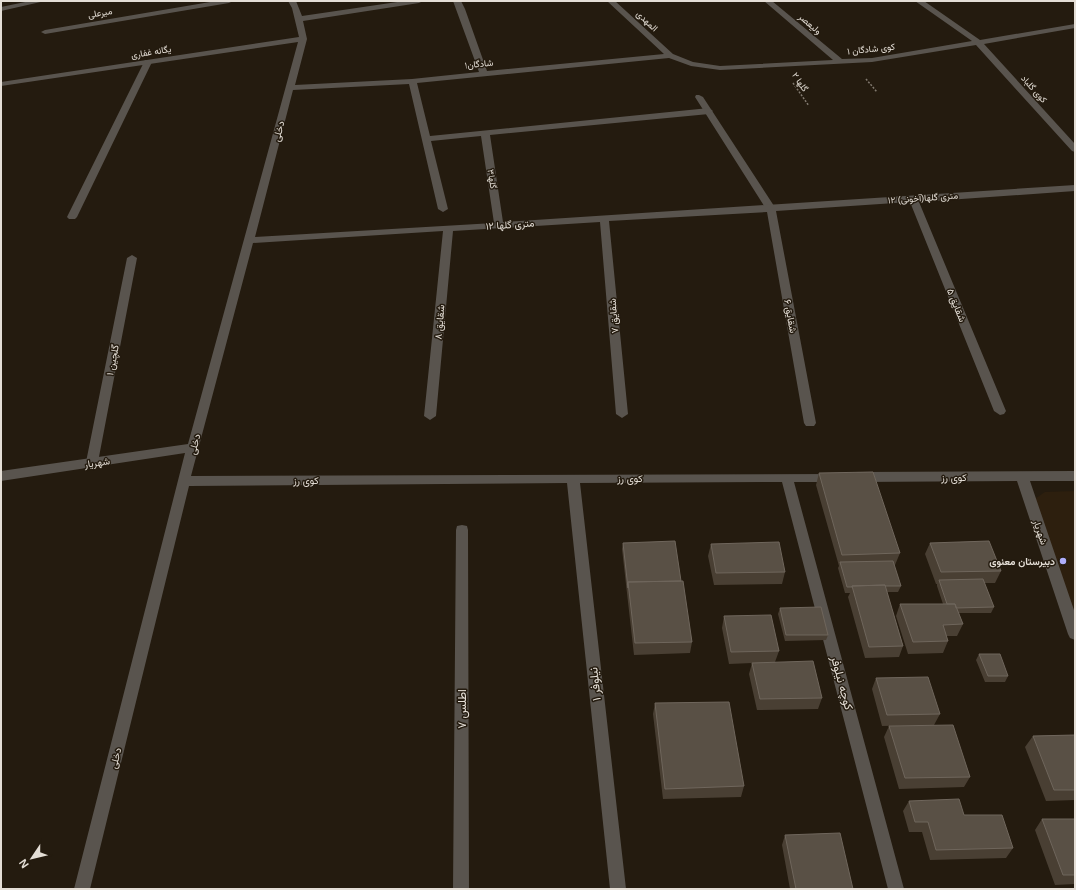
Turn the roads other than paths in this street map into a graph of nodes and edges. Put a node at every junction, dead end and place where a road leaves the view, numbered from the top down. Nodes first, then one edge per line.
1 (41, 1) edge
2 (229, 1) edge
3 (292, 1) edge
4 (419, 1) edge
5 (457, 1) edge
6 (611, 1) edge
7 (768, 1) edge
8 (919, 1) edge
9 (1, 8) edge
10 (298, 19) junction
11 (1075, 26) edge
12 (45, 32) dead end
13 (303, 39) junction
14 (978, 42) junction
15 (670, 56) junction
16 (148, 62) junction
17 (840, 62) junction
18 (484, 74) junction
19 (412, 81) junction
20 (1, 84) edge
21 (290, 88) junction
22 (699, 97) dead end
23 (709, 111) junction
24 (484, 133) junction
25 (427, 139) junction
26 (1075, 149) edge
27 (1075, 188) edge
28 (913, 199) junction
29 (443, 209) dead end
30 (771, 209) junction
31 (72, 217) dead end
32 (604, 218) junction
33 (499, 225) junction
34 (448, 228) junction
35 (249, 240) junction
36 (132, 258) dead end
37 (1000, 411) dead end
38 (622, 414) dead end
39 (430, 416) dead end
40 (810, 423) dead end
41 (193, 448) junction
42 (92, 462) junction
43 (1, 476) edge
44 (1022, 476) junction
45 (1075, 476) edge
46 (787, 478) junction
47 (573, 479) junction
48 (184, 481) junction
49 (462, 530) dead end
50 (1075, 634) edge
51 (82, 889) edge
52 (461, 889) edge
53 (618, 889) edge
54 (896, 889) edge

1 - 9 street
2 - 12 street, میرعلی
3 - 10 street, دخلی
4 - 10 street
5 - 18 street
6 - 15 street, المهدی
7 - 17 street, ولیعصر
8 - 14 street, کوی گلباد
10 - 13 street, دخلی
11 - 14 street, کوی شادگان ۱
13 - 16 street, یگانه غفاری
13 - 21 street, دخلی
14 - 17 street, کوی شادگان ۱
14 - 26 street, کوی گلباد
15 - 17 street, کوی شادگان ۱
15 - 18 street, شادگان۱
16 - 20 street, یگانه غفاری
16 - 31 street
18 - 19 street, شادگان۱
19 - 21 street, شادگان۱
19 - 25 street
21 - 35 street, دخلی
22 - 23 street
23 - 24 street
23 - 30 street
24 - 25 street
24 - 33 street, گلها۳
25 - 29 street
27 - 28 street, ۱۲ متری گلها(آخونی)
28 - 30 street, ۱۲ متری گلها(آخونی)
28 - 37 street, شقایق ۵
30 - 32 street, ۱۲ متری گلها
30 - 40 street, شقایق ۶
32 - 33 street, ۱۲ متری گلها
32 - 38 street, شقایق ۷
33 - 34 street, ۱۲ متری گلها
34 - 35 street, ۱۲ متری گلها
34 - 39 street, شقایق ۸
35 - 41 street, دخلی
36 - 42 street, گلچین ۱
41 - 42 street, شهریار
41 - 48 street, دخلی
42 - 43 street, شهریار
44 - 45 street, کوی رز
44 - 46 street, کوی رز
44 - 50 street, شهریار
46 - 47 street, کوی رز
46 - 54 street, کوچه نیلوفر
47 - 48 street, کوی رز
47 - 53 street, نیلوفر ۱
48 - 51 street, دخلی
49 - 52 street, اطلس ۷

